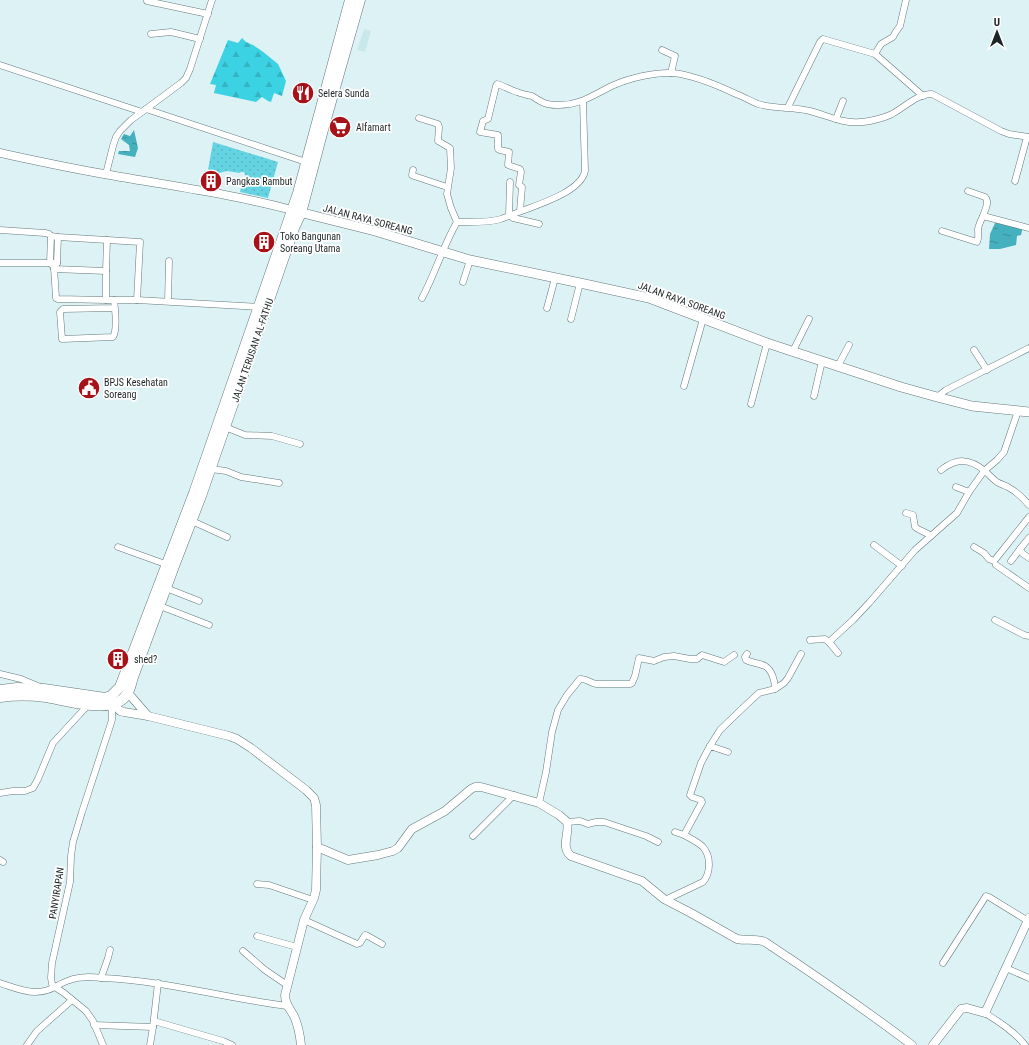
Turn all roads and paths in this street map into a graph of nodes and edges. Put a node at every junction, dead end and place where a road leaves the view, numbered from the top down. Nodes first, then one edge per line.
1 (212, 0) edge
2 (350, 0) edge
3 (360, 0) edge
4 (906, 0) edge
5 (147, 1) dead end
6 (208, 14) junction
7 (151, 34) dead end
8 (200, 39) junction
9 (662, 50) dead end
10 (875, 54) junction
11 (0, 65) edge
12 (671, 73) junction
13 (923, 96) junction
14 (583, 101) junction
15 (843, 101) dead end
16 (788, 107) junction
17 (144, 110) junction
18 (420, 118) dead end
19 (836, 119) junction
20 (1028, 137) edge
21 (0, 153) edge
22 (306, 162) junction
23 (414, 170) dead end
24 (106, 174) junction
25 (1015, 181) dead end
26 (510, 182) dead end
27 (447, 187) junction
28 (968, 191) dead end
29 (520, 211) junction
30 (296, 212) junction
31 (509, 215) junction
32 (983, 216) junction
33 (457, 222) junction
34 (539, 224) dead end
35 (1029, 228) edge
36 (0, 230) edge
37 (942, 231) dead end
38 (140, 235) dead end
39 (55, 236) junction
40 (107, 240) junction
41 (140, 242) junction
42 (443, 252) junction
43 (470, 260) junction
44 (168, 261) dead end
45 (0, 263) edge
46 (54, 265) junction
47 (106, 271) junction
48 (555, 278) junction
49 (463, 282) dead end
50 (580, 283) junction
51 (422, 298) dead end
52 (106, 300) junction
53 (114, 300) junction
54 (137, 300) junction
55 (168, 301) junction
56 (259, 307) junction
57 (114, 308) junction
58 (547, 308) dead end
59 (571, 319) dead end
60 (703, 319) junction
61 (809, 319) dead end
62 (767, 343) junction
63 (848, 345) dead end
64 (1029, 348) edge
65 (974, 350) dead end
66 (793, 352) junction
67 (822, 361) junction
68 (838, 366) junction
69 (987, 370) junction
70 (684, 386) dead end
71 (814, 396) dead end
72 (937, 398) junction
73 (751, 404) dead end
74 (1018, 411) junction
75 (1029, 412) edge
76 (225, 428) junction
77 (300, 444) dead end
78 (211, 461) junction
79 (940, 470) dead end
80 (984, 471) junction
81 (279, 483) dead end
82 (956, 487) dead end
83 (969, 492) junction
84 (1029, 505) edge
85 (906, 513) dead end
86 (1029, 517) edge
87 (192, 521) junction
88 (931, 536) junction
89 (227, 537) dead end
90 (1029, 538) edge
91 (874, 545) dead end
92 (118, 547) dead end
93 (974, 547) dead end
94 (1020, 549) junction
95 (1029, 558) edge
96 (1010, 561) dead end
97 (170, 565) junction
98 (996, 565) dead end
99 (902, 566) junction
100 (166, 588) junction
101 (1029, 588) edge
102 (199, 601) dead end
103 (160, 606) junction
104 (995, 620) dead end
105 (209, 625) dead end
106 (1029, 636) edge
107 (810, 640) dead end
108 (829, 642) junction
109 (838, 653) dead end
110 (747, 654) dead end
111 (801, 654) dead end
112 (734, 655) dead end
113 (0, 674) edge
114 (775, 689) junction
115 (0, 690) edge
116 (44, 693) junction
117 (129, 694) junction
118 (0, 697) edge
119 (89, 704) junction
120 (112, 704) junction
121 (148, 716) junction
122 (710, 746) junction
123 (728, 752) dead end
124 (0, 793) edge
125 (514, 795) junction
126 (539, 803) junction
127 (567, 822) junction
128 (674, 832) dead end
129 (684, 835) junction
130 (472, 836) dead end
131 (658, 842) dead end
132 (317, 847) junction
133 (257, 884) dead end
134 (313, 900) junction
135 (666, 900) junction
136 (304, 920) junction
137 (1028, 924) edge
138 (257, 936) dead end
139 (382, 944) dead end
140 (297, 946) junction
141 (110, 950) dead end
142 (243, 951) dead end
143 (943, 963) dead end
144 (1006, 968) junction
145 (101, 978) junction
146 (1029, 978) edge
147 (0, 983) edge
148 (158, 983) junction
149 (287, 985) junction
150 (55, 987) junction
151 (72, 1000) junction
152 (287, 1006) junction
153 (985, 1013) junction
154 (153, 1024) junction
155 (94, 1026) junction
156 (27, 1045) edge
157 (103, 1045) edge
158 (150, 1045) edge
159 (232, 1045) edge
160 (301, 1045) edge
161 (912, 1045) edge
162 (933, 1045) edge
163 (1025, 1045) edge

1 - 6 street
2 - 22 highway, JALAN TERUSAN AL-FATHU
3 - 30 highway, JALAN TERUSAN AL-FATHU
4 - 10 street
5 - 6 street
6 - 8 street
7 - 8 street
8 - 17 street
9 - 12 street
10 - 13 street
10 - 16 street
11 - 17 street
12 - 14 street
12 - 16 street
13 - 19 street
13 - 20 street
14 - 29 street
14 - 29 street
15 - 19 street
16 - 19 street
17 - 22 street
17 - 24 street
18 - 27 street
20 - 25 street
21 - 24 street
22 - 30 highway, JALAN TERUSAN AL-FATHU
23 - 27 street
24 - 30 street
26 - 31 street
27 - 33 street
28 - 32 street
29 - 31 street
30 - 42 main road, JALAN RAYA SOREANG
30 - 56 highway, JALAN TERUSAN AL-FATHU
30 - 76 highway, JALAN TERUSAN AL-FATHU
31 - 33 street
31 - 34 street
32 - 35 street
32 - 37 street
33 - 42 street
36 - 39 street
38 - 41 street
39 - 40 street
39 - 46 street
40 - 41 street
40 - 47 street
41 - 54 street
42 - 43 main road, JALAN RAYA SOREANG
42 - 51 street
43 - 48 main road, JALAN RAYA SOREANG
43 - 49 street
44 - 55 street
45 - 46 street
46 - 47 street
46 - 52 street
47 - 52 street
48 - 50 main road, JALAN RAYA SOREANG
48 - 58 street
50 - 59 street
50 - 60 main road, JALAN RAYA SOREANG
52 - 53 street
53 - 54 street
53 - 57 street
54 - 55 street
55 - 56 street
56 - 78 highway, JALAN TERUSAN AL-FATHU
57 - 57 street
60 - 62 main road, JALAN RAYA SOREANG
60 - 70 street
61 - 66 street
62 - 66 main road, JALAN RAYA SOREANG
62 - 73 street
63 - 68 street
64 - 69 street
65 - 69 street
66 - 67 main road, JALAN RAYA SOREANG
67 - 68 main road, JALAN RAYA SOREANG
67 - 71 street
68 - 72 main road, JALAN RAYA SOREANG
69 - 72 street
72 - 74 main road, JALAN RAYA SOREANG
74 - 75 main road, JALAN RAYA SOREANG
74 - 80 street
76 - 77 street
76 - 78 highway, JALAN TERUSAN AL-FATHU
78 - 81 street
78 - 87 highway, JALAN TERUSAN AL-FATHU
78 - 97 highway, JALAN TERUSAN AL-FATHU
79 - 80 street
80 - 83 street
80 - 84 street
82 - 83 street
83 - 88 street
85 - 88 street
86 - 93 street
87 - 89 street
87 - 97 highway, JALAN TERUSAN AL-FATHU
88 - 99 street
90 - 94 street
91 - 99 street
92 - 97 street
94 - 95 street
94 - 96 street
97 - 100 highway, JALAN TERUSAN AL-FATHU
97 - 116 highway, JALAN TERUSAN AL-FATHU
98 - 101 street
99 - 108 street
100 - 102 street
100 - 103 highway, JALAN TERUSAN AL-FATHU
103 - 105 street
103 - 117 highway, JALAN TERUSAN AL-FATHU
104 - 106 street
107 - 108 street
108 - 109 street
110 - 114 street
111 - 114 street
112 - 126 street
113 - 116 street
114 - 122 street
115 - 116 highway
116 - 118 highway
116 - 119 highway
117 - 120 highway
117 - 121 street
119 - 120 highway
119 - 124 street
120 - 121 street
120 - 150 street, PANYIRAPAN
121 - 132 street
122 - 123 street
122 - 129 street
125 - 126 street
125 - 130 street
125 - 132 street
126 - 127 street
127 - 131 street
127 - 135 street
128 - 129 street
129 - 135 street
132 - 134 street
133 - 134 street
134 - 136 street
135 - 161 street
136 - 139 street
136 - 140 street
137 - 143 street
137 - 144 street
138 - 140 street
140 - 149 street
141 - 145 street
142 - 149 street
144 - 146 street
144 - 153 street
145 - 148 street
145 - 150 street
147 - 150 street
148 - 152 street
148 - 154 street
149 - 152 street
150 - 151 street
151 - 155 street
151 - 156 street
152 - 160 street
153 - 162 street
153 - 163 street
154 - 155 street
154 - 158 street
154 - 159 street
155 - 157 street

